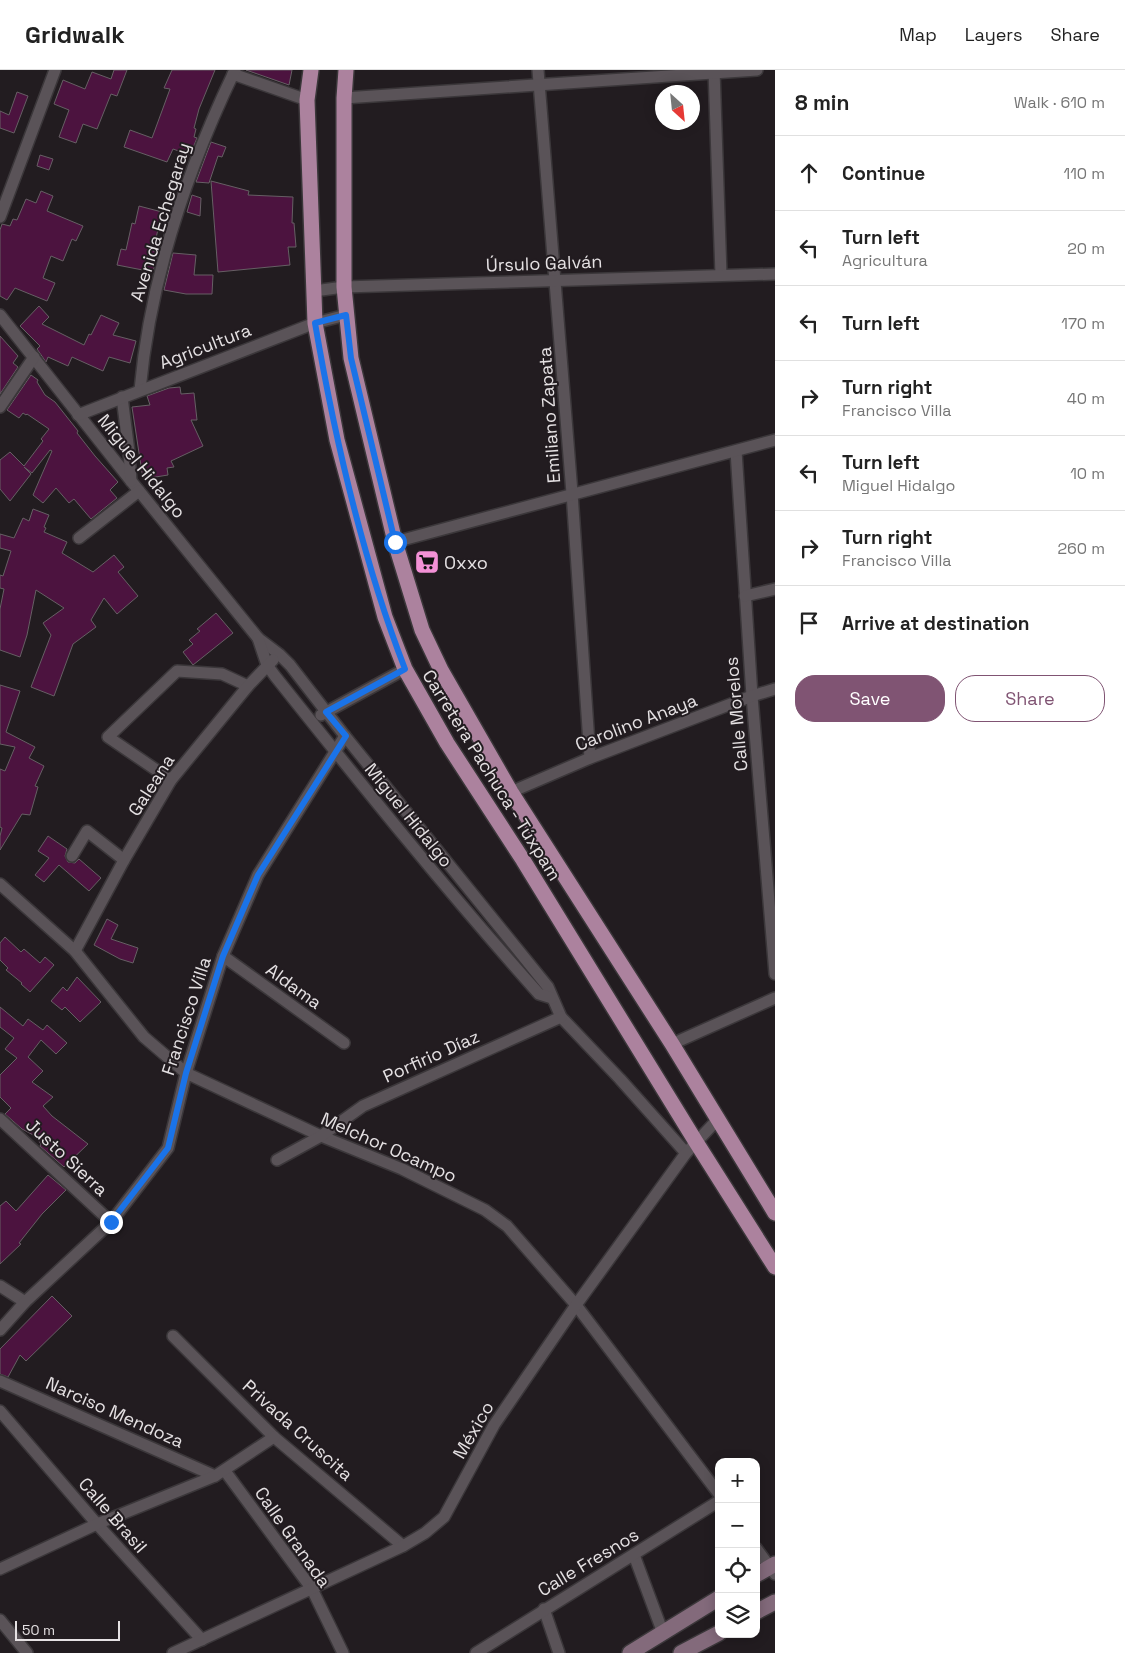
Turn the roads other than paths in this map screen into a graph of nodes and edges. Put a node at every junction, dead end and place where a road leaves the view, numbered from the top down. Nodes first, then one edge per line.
1 (55, 70) edge
2 (311, 70) edge
3 (346, 70) edge
4 (538, 70) edge
5 (757, 70) edge
6 (234, 72) edge
7 (714, 72) edge
8 (539, 84) junction
9 (344, 98) junction
10 (307, 100) junction
11 (0, 217) edge
12 (775, 274) edge
13 (721, 275) junction
14 (556, 280) junction
15 (344, 287) junction
16 (314, 291) junction
17 (0, 315) edge
18 (346, 315) junction
19 (315, 323) junction
20 (34, 357) junction
21 (140, 390) junction
22 (122, 397) junction
23 (0, 407) edge
24 (78, 414) junction
25 (775, 440) edge
26 (736, 451) junction
27 (131, 481) junction
28 (139, 491) junction
29 (572, 493) junction
30 (79, 538) dead end
31 (395, 542) junction
32 (775, 589) edge
33 (745, 596) junction
34 (258, 638) junction
35 (279, 654) junction
36 (267, 665) junction
37 (405, 669) junction
38 (248, 686) junction
39 (775, 689) edge
40 (752, 696) junction
41 (326, 712) junction
42 (312, 723) junction
43 (346, 736) junction
44 (335, 752) junction
45 (590, 758) junction
46 (171, 780) junction
47 (511, 792) junction
48 (72, 856) dead end
49 (124, 860) junction
50 (0, 884) edge
51 (473, 895) junction
52 (461, 905) junction
53 (75, 951) junction
54 (223, 956) junction
55 (775, 974) edge
56 (552, 998) junction
57 (775, 998) edge
58 (561, 1017) junction
59 (344, 1043) dead end
60 (672, 1044) junction
61 (186, 1073) junction
62 (0, 1119) edge
63 (718, 1119) junction
64 (320, 1136) junction
65 (691, 1148) junction
66 (277, 1160) dead end
67 (775, 1213) edge
68 (111, 1222) junction
69 (775, 1267) edge
70 (0, 1286) edge
71 (25, 1302) junction
72 (576, 1305) junction
73 (0, 1330) edge
74 (173, 1336) dead end
75 (0, 1381) edge
76 (0, 1411) edge
77 (274, 1437) junction
78 (220, 1474) junction
79 (715, 1489) edge
80 (716, 1503) edge
81 (97, 1524) junction
82 (403, 1546) junction
83 (634, 1555) junction
84 (760, 1555) edge
85 (0, 1569) edge
86 (769, 1570) edge
87 (312, 1589) junction
88 (715, 1600) edge
89 (775, 1602) edge
90 (544, 1609) junction
91 (760, 1610) edge
92 (0, 1620) edge
93 (663, 1633) junction
94 (715, 1634) edge
95 (202, 1640) junction
96 (27, 1653) edge
97 (173, 1653) edge
98 (343, 1653) edge
99 (476, 1653) edge
100 (559, 1653) edge
101 (630, 1653) edge
102 (682, 1653) edge

1 - 11 street
2 - 10 main road, Carretera Pachuca - Túxpam
3 - 9 main road, Carretera Pachuca - Túxpam
4 - 8 street, Emiliano Zapata
5 - 7 street
6 - 10 street
6 - 21 street, Avenida Echegaray
7 - 8 street
7 - 13 street
8 - 9 street
8 - 14 street, Emiliano Zapata
9 - 15 main road, Carretera Pachuca - Túxpam
10 - 16 main road, Carretera Pachuca - Túxpam
12 - 13 street, Úrsulo Galván
13 - 14 street, Úrsulo Galván
14 - 15 street, Úrsulo Galván
14 - 29 street, Emiliano Zapata
15 - 16 street, Úrsulo Galván
15 - 18 main road, Carretera Pachuca - Túxpam
16 - 19 main road, Carretera Pachuca - Túxpam
17 - 20 street, Miguel Hidalgo
18 - 19 street, Agricultura
18 - 31 main road, Carretera Pachuca - Túxpam
19 - 21 street, Agricultura
19 - 37 main road, Carretera Pachuca - Túxpam
20 - 23 street
20 - 24 street, Miguel Hidalgo
21 - 22 street, Agricultura
22 - 24 street, Agricultura
22 - 27 street
24 - 27 street, Miguel Hidalgo
25 - 26 street
26 - 29 street
26 - 33 street, Calle Morelos
27 - 28 street, Miguel Hidalgo
28 - 30 street
28 - 34 street, Miguel Hidalgo
29 - 31 street
29 - 45 street, Emiliano Zapata
31 - 47 main road, Carretera Pachuca - Túxpam
32 - 33 street
33 - 40 street, Calle Morelos
34 - 35 street, Miguel Hidalgo
34 - 36 street, Miguel Hidalgo
35 - 36 street, Galeana
35 - 41 street, Miguel Hidalgo
36 - 38 street, Galeana
36 - 42 street, Miguel Hidalgo
37 - 41 street
37 - 65 main road, Carretera Pachuca - Túxpam
38 - 46 street, Galeana
38 - 46 street
39 - 40 street, Carolino Anaya
40 - 45 street, Carolino Anaya
40 - 55 street, Calle Morelos
41 - 42 street
41 - 43 street, Miguel Hidalgo
42 - 44 street, Miguel Hidalgo
43 - 44 street, Francisco Villa
43 - 51 street, Miguel Hidalgo
44 - 52 street, Miguel Hidalgo
44 - 54 street, Francisco Villa
45 - 47 street, Carolino Anaya
46 - 49 street, Galeana
47 - 60 main road, Carretera Pachuca - Túxpam
48 - 49 street
49 - 53 street, Galeana
50 - 53 street, Melchor Ocampo
51 - 52 street
51 - 56 street, Miguel Hidalgo
52 - 56 street, Miguel Hidalgo
53 - 61 street, Melchor Ocampo
54 - 59 street, Aldama
54 - 61 street, Francisco Villa
56 - 58 street, Miguel Hidalgo
57 - 60 street
58 - 64 street, Porfirio Díaz
58 - 65 street, Miguel Hidalgo
60 - 63 main road, Carretera Pachuca - Túxpam
61 - 64 street, Melchor Ocampo
61 - 68 street, Francisco Villa
62 - 68 street, Justo Sierra
63 - 65 street, México
63 - 67 main road, Carretera Pachuca - Túxpam
64 - 66 street, Porfirio Díaz
64 - 72 street, Melchor Ocampo
65 - 69 main road, Carretera Pachuca - Túxpam
65 - 72 street, México
68 - 71 street, Francisco Villa
70 - 71 street
71 - 73 street, Francisco Villa
72 - 79 street, Melchor Ocampo
72 - 82 street, México
74 - 77 street, Privada Cruscita
75 - 78 street, Narciso Mendoza
76 - 81 street, Calle Brasil
77 - 78 street
77 - 82 street, Privada Cruscita
78 - 81 street
78 - 87 street, Calle Granada
80 - 83 street, Calle Fresnos
81 - 85 street
81 - 95 street, Calle Brasil
82 - 87 street, México
83 - 90 street, Calle Fresnos
83 - 93 street
84 - 86 street
87 - 95 street, México
87 - 98 street, Calle Granada
88 - 93 main road
89 - 91 main road
90 - 99 street, Calle Fresnos
90 - 100 street
92 - 96 street
93 - 101 main road
94 - 102 main road
95 - 97 street, México

